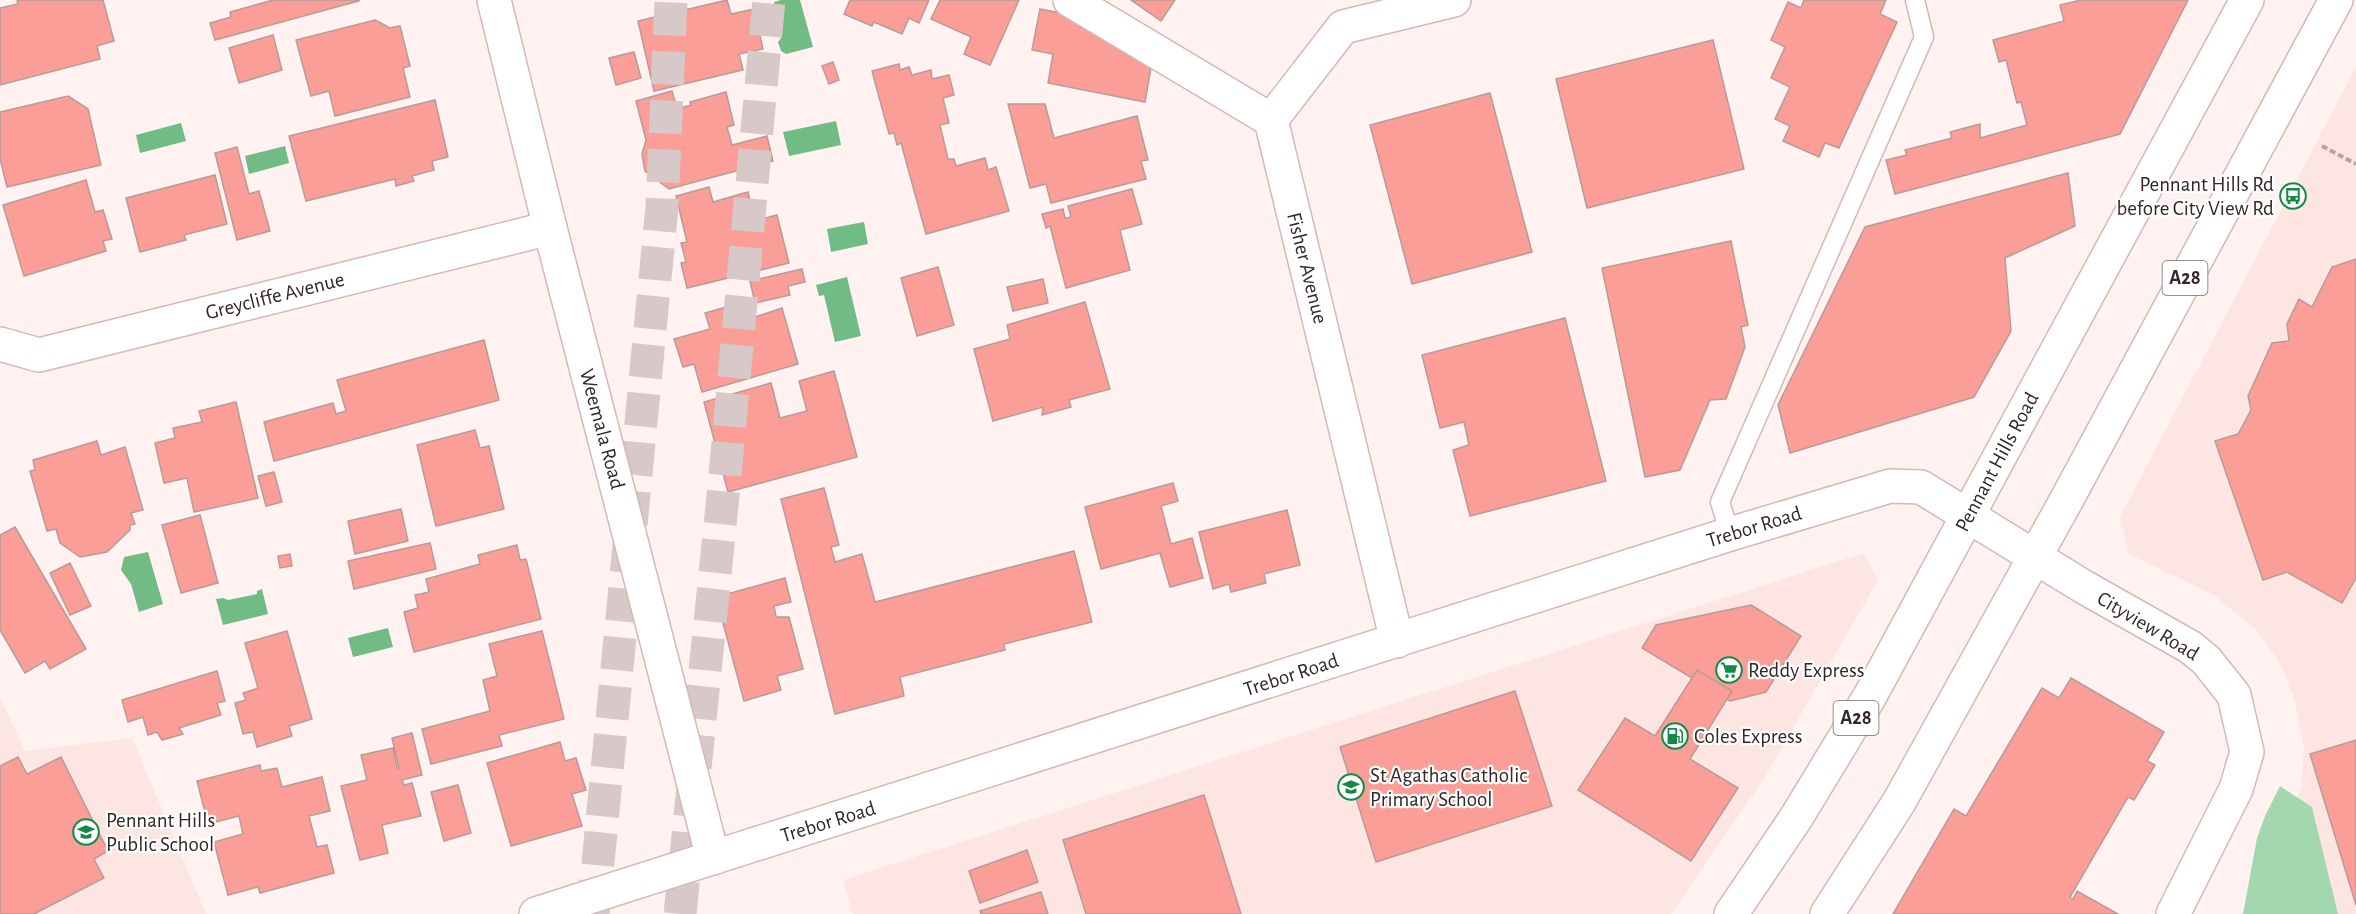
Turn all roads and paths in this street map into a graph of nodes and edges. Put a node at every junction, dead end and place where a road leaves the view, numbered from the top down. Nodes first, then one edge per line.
1 (494, 0) edge
2 (1070, 0) edge
3 (1454, 0) edge
4 (1915, 0) edge
5 (2247, 0) edge
6 (2336, 0) edge
7 (1271, 120) junction
8 (2322, 146) dead end
9 (2356, 164) edge
10 (550, 228) junction
11 (0, 344) edge
12 (1968, 515) junction
13 (1730, 534) junction
14 (2035, 556) junction
15 (1397, 641) junction
16 (713, 858) junction
17 (536, 914) edge
18 (1731, 914) edge
19 (1827, 914) edge
20 (2173, 914) edge

1 - 10 main road, Weemala Road
2 - 7 main road
3 - 7 main road
4 - 13 lane
5 - 12 main road, Pennant Hills Road / A28
6 - 14 main road, A28
7 - 15 main road, Fisher Avenue
8 - 9 path
10 - 11 main road, Greycliffe Avenue
10 - 16 main road, Weemala Road
12 - 13 main road, Trebor Road
12 - 14 main road, Trebor Road
12 - 18 main road, Pennant Hills Road / A28
13 - 15 main road, Trebor Road
14 - 19 main road, A28
14 - 20 main road, Cityview Road
15 - 16 main road, Trebor Road
16 - 17 main road, Trebor Road

